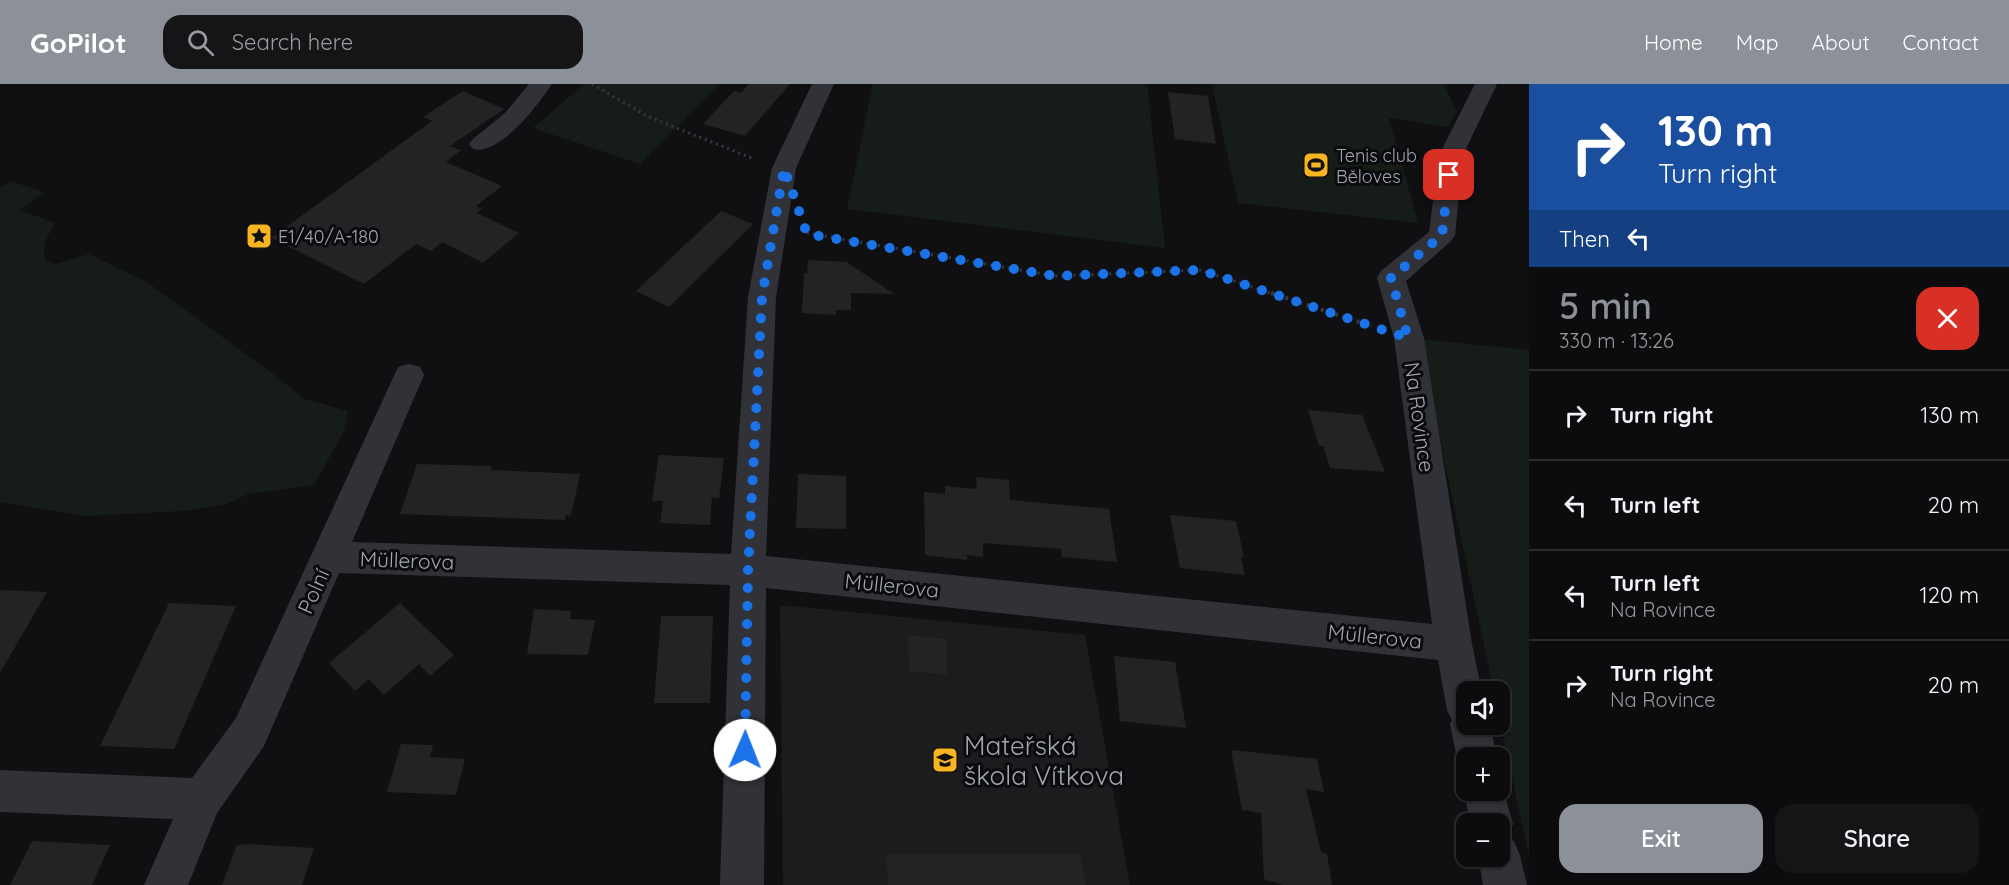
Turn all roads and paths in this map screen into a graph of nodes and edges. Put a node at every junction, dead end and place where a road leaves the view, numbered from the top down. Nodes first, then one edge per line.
1 (541, 84) edge
2 (592, 84) edge
3 (823, 84) edge
4 (1486, 84) edge
5 (481, 144) dead end
6 (784, 168) junction
7 (1408, 338) junction
8 (409, 375) dead end
9 (329, 557) junction
10 (748, 570) junction
11 (1453, 644) junction
12 (1461, 681) edge
13 (0, 791) edge
14 (202, 799) junction
15 (1501, 867) edge
16 (166, 885) edge
17 (742, 885) edge
18 (1505, 885) edge

1 - 5 street
2 - 6 path
3 - 6 street
4 - 7 street, Na Rovince
6 - 7 path
6 - 10 street
7 - 11 street, Na Rovince
8 - 9 street, Polní
9 - 10 street, Müllerova
9 - 14 street, Polní
10 - 11 street, Müllerova
10 - 17 street
11 - 12 street, Na Rovince
13 - 14 street
14 - 16 street, Polní
15 - 18 street

